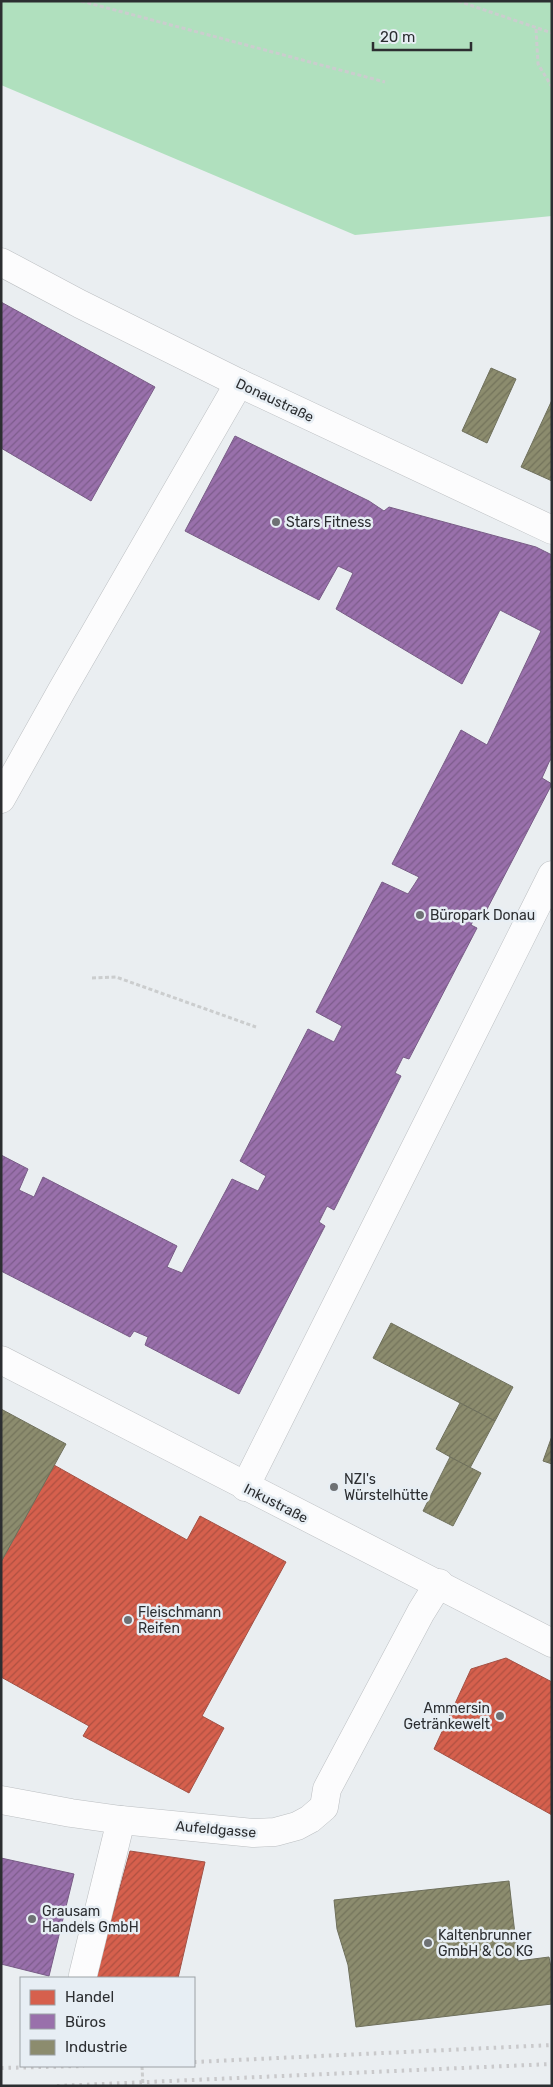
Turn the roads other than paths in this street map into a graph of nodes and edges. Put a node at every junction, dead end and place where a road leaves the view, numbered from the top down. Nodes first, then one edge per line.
1 (1, 262) edge
2 (239, 383) junction
3 (552, 530) edge
4 (1, 799) edge
5 (552, 875) edge
6 (1, 1360) edge
7 (244, 1487) junction
8 (438, 1583) junction
9 (552, 1643) edge
10 (1, 1800) edge
11 (121, 1820) junction
12 (83, 1975) dead end

1 - 2 street, Donaustraße
2 - 3 street, Donaustraße
2 - 4 street
5 - 7 street
6 - 7 street, Inkustraße
7 - 8 street, Inkustraße
8 - 9 street, Inkustraße
8 - 11 street, Aufeldgasse
10 - 11 street, Aufeldgasse
11 - 12 street

